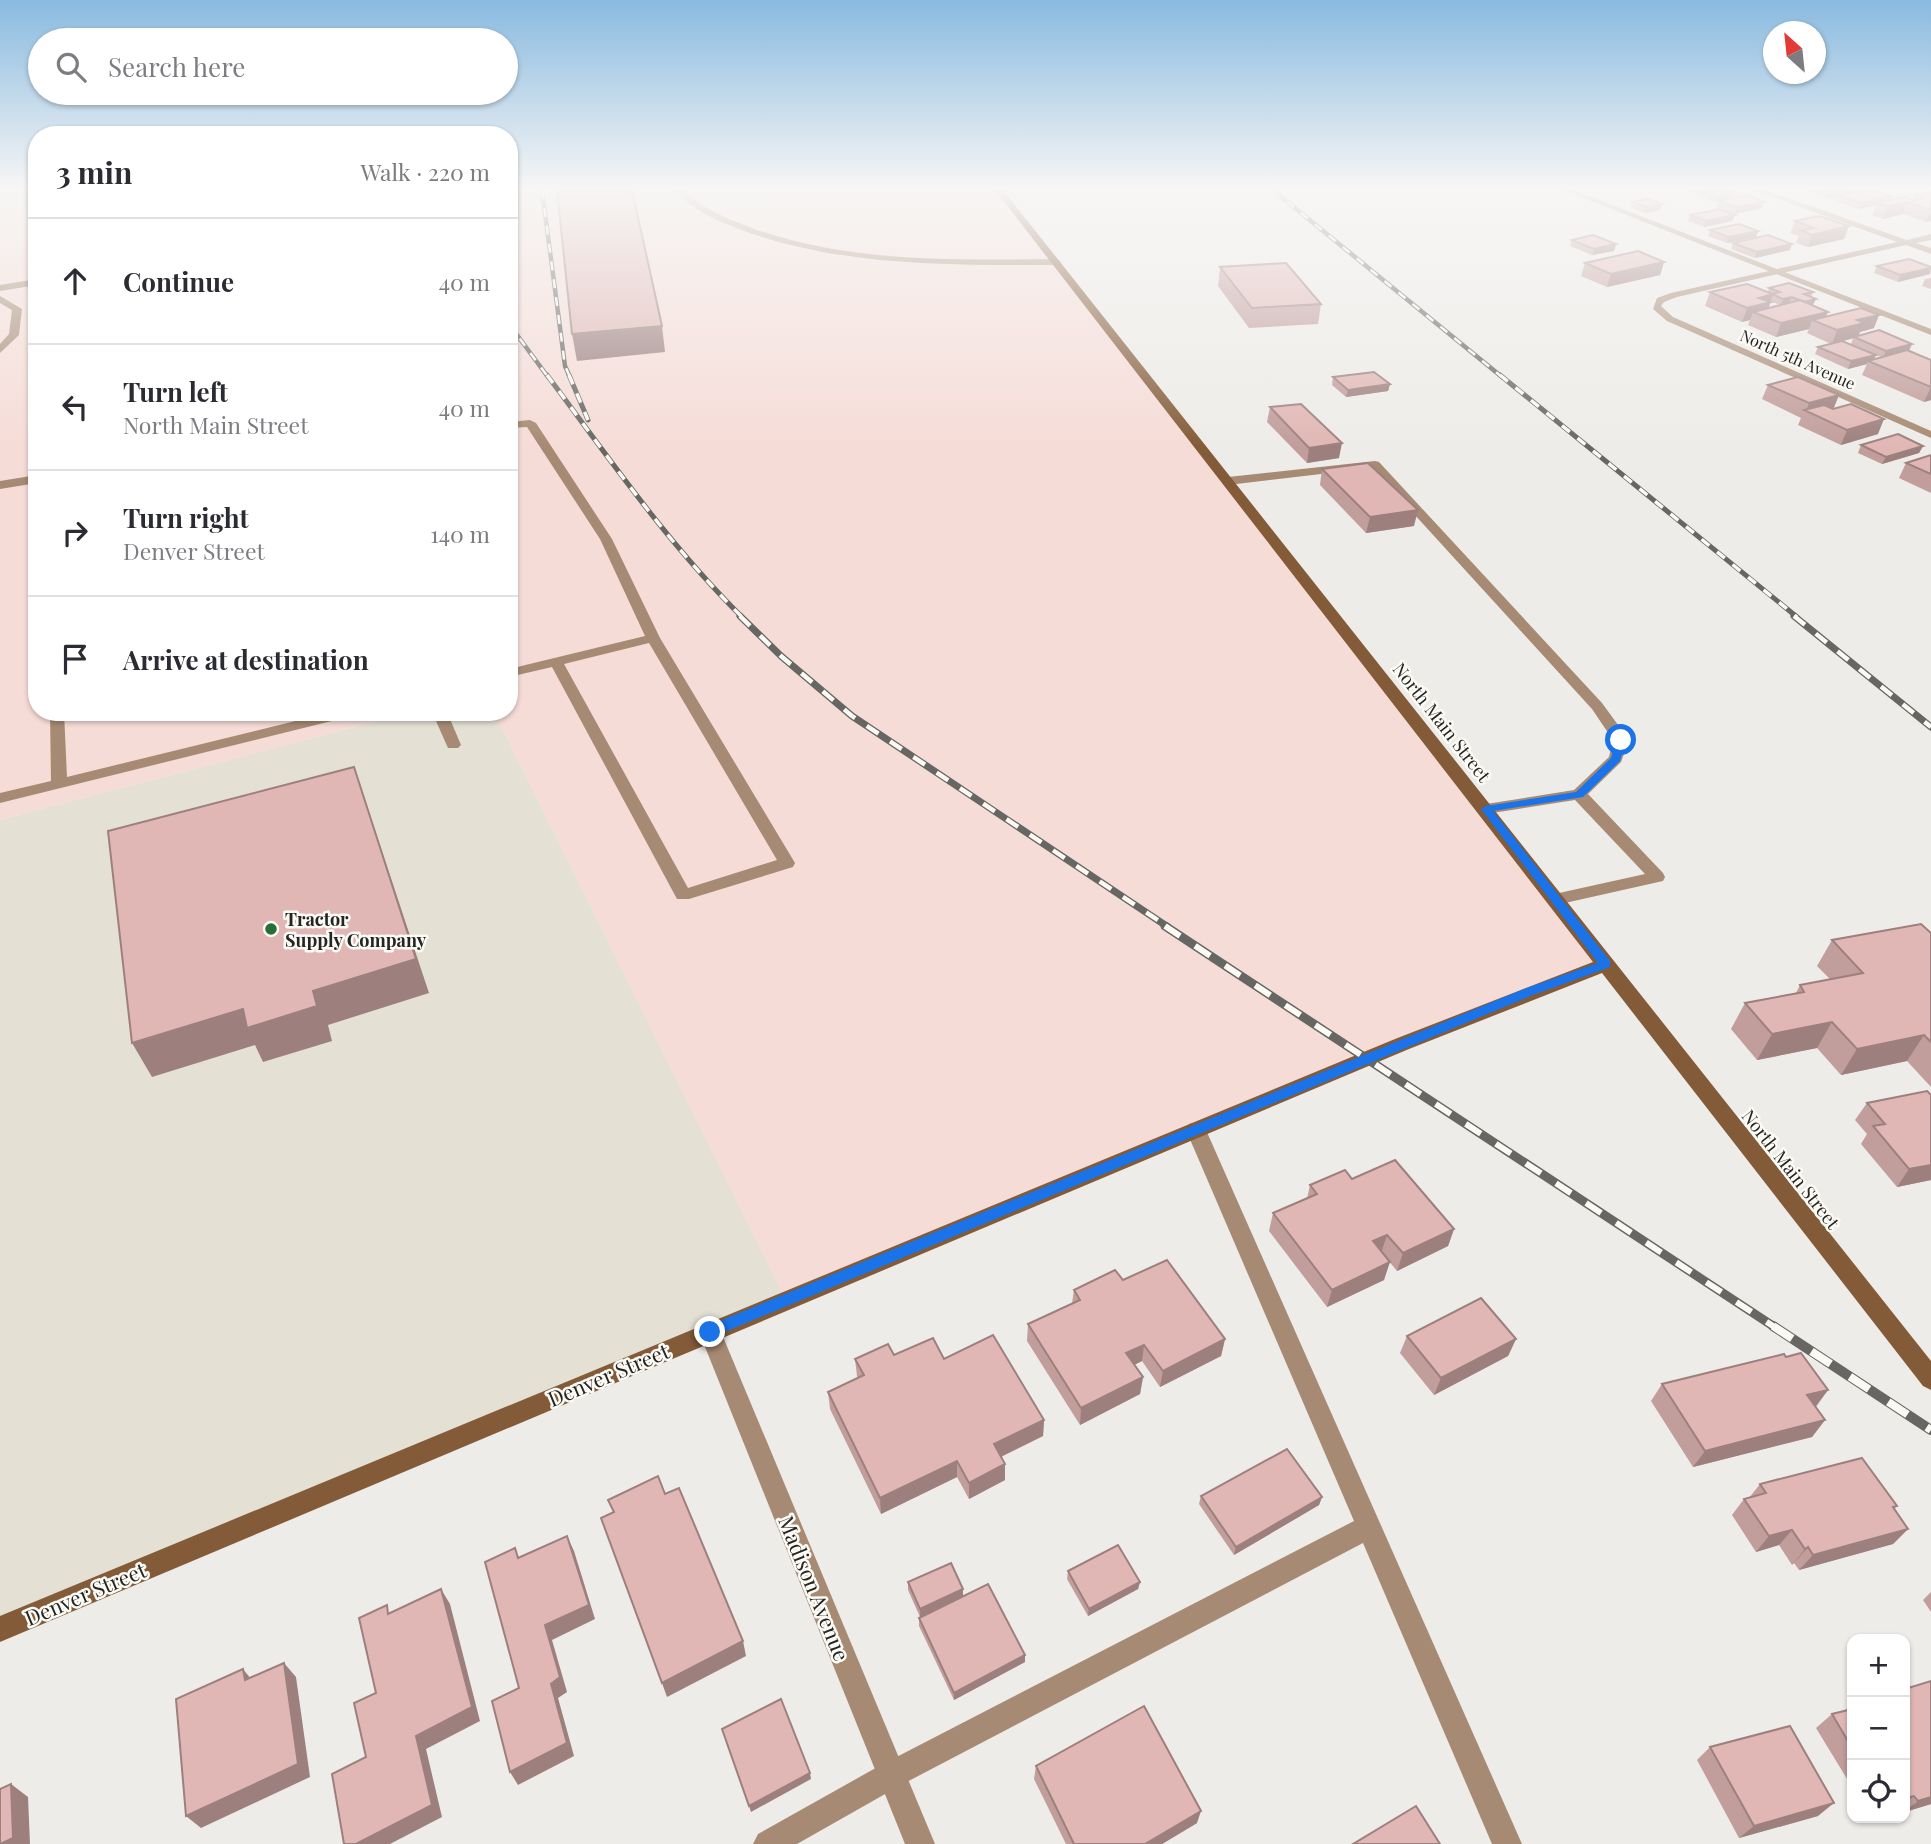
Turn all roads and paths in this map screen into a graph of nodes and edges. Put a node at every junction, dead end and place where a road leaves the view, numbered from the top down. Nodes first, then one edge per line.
1 (1067, 276) edge
2 (1760, 276) edge
3 (1789, 276) edge
4 (28, 283) edge
5 (0, 288) edge
6 (0, 299) edge
7 (1931, 332) edge
8 (0, 350) edge
9 (518, 424) edge
10 (1931, 435) edge
11 (28, 480) edge
12 (1228, 481) junction
13 (0, 485) edge
14 (653, 638) junction
15 (555, 662) junction
16 (518, 671) edge
17 (57, 721) edge
18 (315, 721) edge
19 (443, 721) edge
20 (453, 745) dead end
21 (59, 784) junction
22 (1579, 794) junction
23 (0, 798) edge
24 (1486, 809) junction
25 (1556, 899) junction
26 (1606, 964) junction
27 (1196, 1130) junction
28 (710, 1332) junction
29 (1931, 1379) edge
30 (1369, 1527) junction
31 (0, 1629) edge
32 (891, 1775) junction
33 (768, 1844) edge
34 (920, 1844) edge
35 (1507, 1844) edge

1 - 12 street, North Main Street
2 - 10 street, North 5th Avenue
3 - 7 street
4 - 5 street
6 - 8 street
9 - 14 street
11 - 13 street
12 - 22 street
12 - 24 street, North Main Street
14 - 15 street
14 - 15 street
15 - 16 street
17 - 21 street
18 - 21 street
19 - 20 street
21 - 23 street
22 - 24 street
22 - 25 street
24 - 25 street, North Main Street
25 - 26 street, North Main Street
26 - 27 street, Denver Street
26 - 29 street, North Main Street
27 - 28 street, Denver Street
27 - 30 street
28 - 31 street, Denver Street
28 - 32 street, Madison Avenue
30 - 32 street
30 - 35 street
32 - 33 street
32 - 34 street, Madison Avenue

